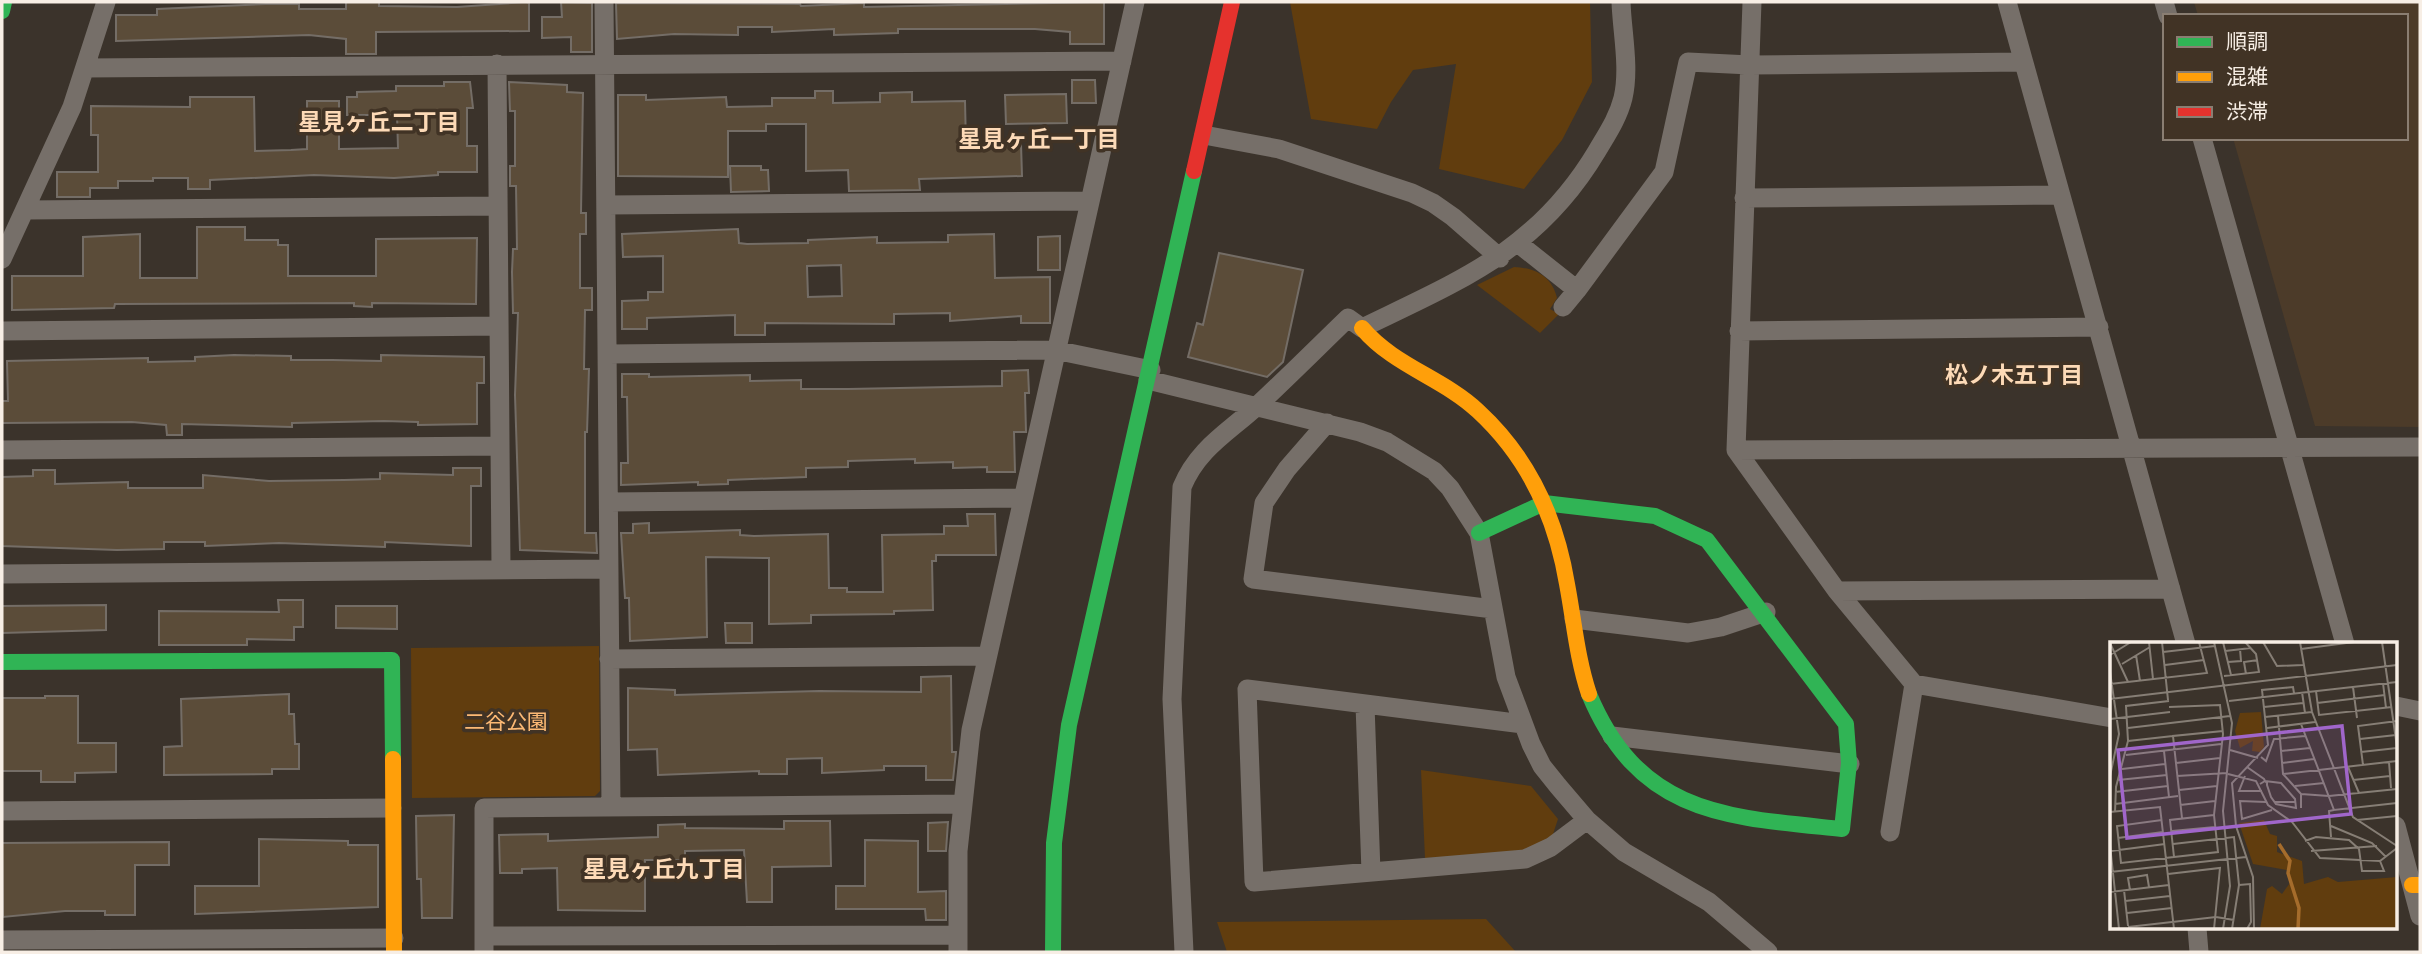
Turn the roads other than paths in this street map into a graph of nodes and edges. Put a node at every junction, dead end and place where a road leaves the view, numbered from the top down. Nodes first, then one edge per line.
1 (4, 2) edge
2 (106, 2) edge
3 (604, 2) edge
4 (1135, 2) edge
5 (1232, 2) edge
6 (1622, 2) edge
7 (1752, 2) edge
8 (2007, 2) edge
9 (2, 10) edge
10 (1122, 61) junction
11 (2023, 62) junction
12 (605, 63) junction
13 (498, 64) junction
14 (1750, 65) junction
15 (86, 68) junction
16 (1204, 135) junction
17 (2203, 140) edge
18 (2061, 195) junction
19 (1744, 198) junction
20 (1090, 201) junction
21 (606, 205) junction
22 (498, 206) junction
23 (26, 210) junction
24 (1519, 244) junction
25 (1500, 258) junction
26 (2, 259) edge
27 (1577, 290) junction
28 (1563, 307) dead end
29 (499, 326) junction
30 (2099, 327) junction
31 (1362, 328) junction
32 (2, 331) edge
33 (1738, 331) junction
34 (1055, 350) junction
35 (607, 354) junction
36 (1150, 375) junction
37 (1256, 407) junction
38 (1328, 423) junction
39 (500, 446) junction
40 (2131, 447) junction
41 (2290, 447) junction
42 (2420, 447) edge
43 (2, 450) edge
44 (1736, 450) junction
45 (1022, 498) junction
46 (609, 502) junction
47 (1544, 503) junction
48 (1479, 533) junction
49 (501, 569) junction
50 (608, 569) junction
51 (2, 574) edge
52 (2171, 589) junction
53 (1837, 591) junction
54 (1493, 609) junction
55 (1766, 612) junction
56 (1574, 619) junction
57 (2185, 642) edge
58 (2344, 642) edge
59 (986, 656) junction
60 (609, 659) junction
61 (2, 662) edge
62 (1914, 684) junction
63 (1364, 705) junction
64 (2398, 706) edge
65 (2420, 711) edge
66 (2110, 718) edge
67 (1523, 724) junction
68 (1612, 736) junction
69 (1850, 764) junction
70 (962, 804) junction
71 (611, 807) junction
72 (392, 808) junction
73 (2, 811) edge
74 (1587, 820) junction
75 (1890, 832) dead end
76 (2398, 836) edge
77 (1371, 872) junction
78 (2409, 885) edge
79 (2420, 916) edge
80 (2197, 930) edge
81 (2, 940) edge
82 (958, 943) edge
83 (484, 944) edge
84 (394, 945) edge
85 (1053, 952) edge
86 (1184, 952) edge
87 (1768, 952) edge
88 (2199, 952) edge

1 - 9 street
2 - 15 street
3 - 12 street
4 - 10 street
5 - 16 street
6 - 24 street
7 - 14 street
8 - 11 street
10 - 12 street
10 - 20 street
11 - 14 street
11 - 18 street
12 - 13 street
12 - 21 street
13 - 15 street
13 - 22 street
14 - 19 street
14 - 27 street
15 - 23 street
16 - 25 street
16 - 36 street
17 - 41 street
18 - 19 street
18 - 30 street
19 - 33 street
20 - 21 street
20 - 34 street
21 - 35 street
22 - 23 street
22 - 29 street
23 - 26 street
24 - 25 street
24 - 27 street
25 - 31 street
27 - 28 street
29 - 32 street
29 - 39 street
30 - 33 street
30 - 40 street
31 - 37 street
31 - 47 street
33 - 44 street
34 - 35 street
34 - 36 street
34 - 45 street
35 - 46 street
36 - 37 street
36 - 85 street
37 - 38 street
37 - 86 street
38 - 48 street
38 - 54 street
39 - 43 street
39 - 49 street
40 - 41 street
40 - 44 street
40 - 52 street
41 - 42 street
41 - 58 street
44 - 53 street
45 - 46 street
45 - 59 street
46 - 50 street
47 - 48 street
47 - 55 street
47 - 56 street
48 - 54 street
49 - 50 street
49 - 51 street
50 - 60 street
52 - 53 street
52 - 57 street
53 - 62 street
54 - 67 street
55 - 56 street
55 - 69 street
56 - 68 street
59 - 60 street
59 - 70 street
60 - 71 street
61 - 72 street
62 - 66 street
62 - 75 street
63 - 67 street
63 - 77 street
63 - 77 street
64 - 65 street
67 - 74 street
68 - 69 street
68 - 69 street
70 - 71 street
70 - 82 street
71 - 83 street
72 - 73 street
72 - 84 street
74 - 77 street
74 - 87 street
76 - 78 street
78 - 79 street
80 - 88 street
81 - 84 street
82 - 83 street

